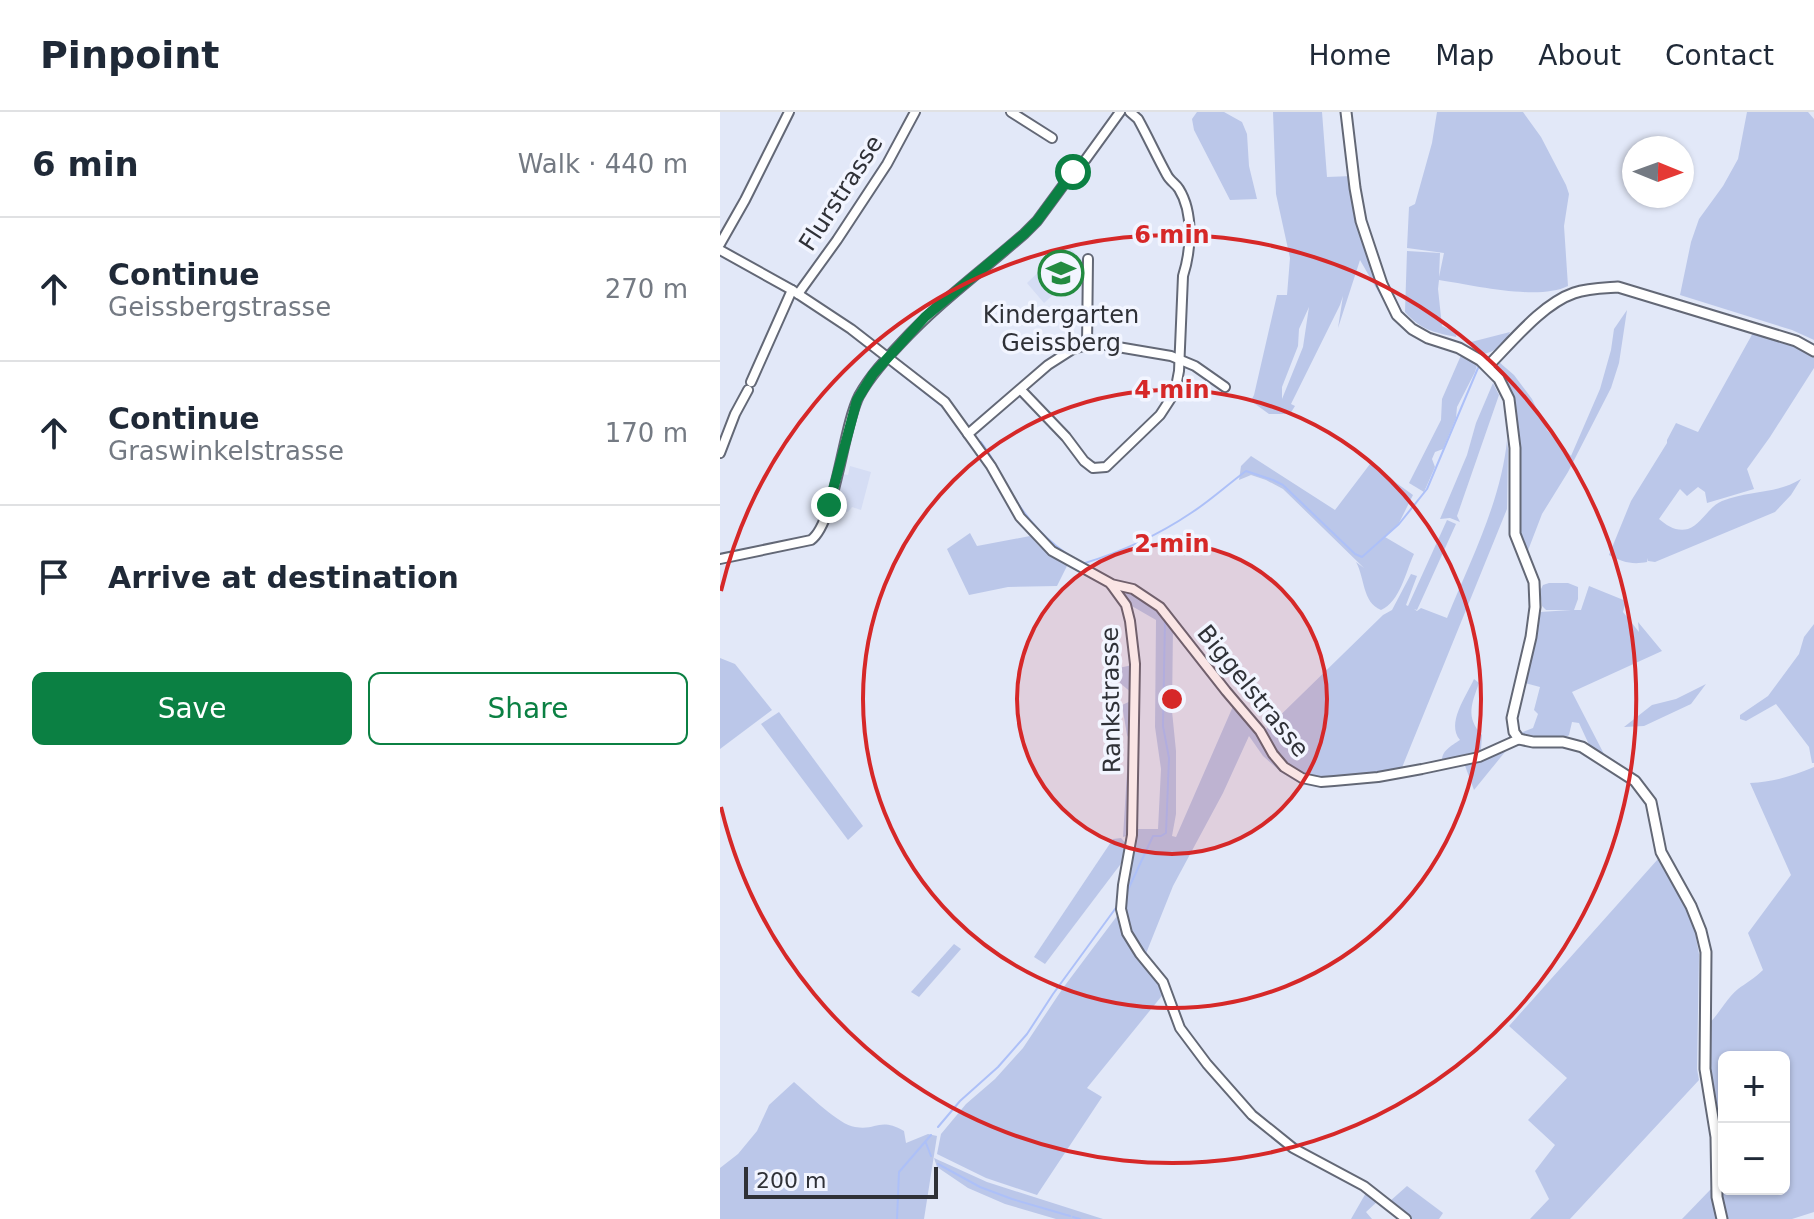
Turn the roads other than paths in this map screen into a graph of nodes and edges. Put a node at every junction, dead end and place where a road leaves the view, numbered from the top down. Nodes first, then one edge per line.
1 (789, 112) edge
2 (915, 112) edge
3 (1011, 112) edge
4 (1120, 112) edge
5 (1130, 112) edge
6 (1346, 112) edge
7 (1052, 138) dead end
8 (720, 247) edge
9 (1088, 259) dead end
10 (795, 292) junction
11 (1087, 345) junction
12 (1814, 351) edge
13 (887, 357) junction
14 (1180, 360) junction
15 (1488, 366) junction
16 (1225, 387) dead end
17 (1021, 390) junction
18 (968, 434) junction
19 (720, 453) edge
20 (720, 559) edge
21 (1110, 583) junction
22 (1519, 739) junction
23 (1406, 1219) edge
24 (1722, 1219) edge

1 - 8 street
2 - 10 street, Flurstrasse
3 - 7 street
4 - 13 street
5 - 14 street
6 - 15 street
8 - 10 street
9 - 11 street
10 - 13 street
10 - 19 street, Flurstrasse
11 - 14 street
11 - 17 street
12 - 15 street
13 - 18 street
13 - 20 street
14 - 16 street
14 - 17 street
15 - 22 street
17 - 18 street
18 - 21 street
21 - 22 street, Biggelstrasse
21 - 23 street, Rankstrasse
22 - 24 street

